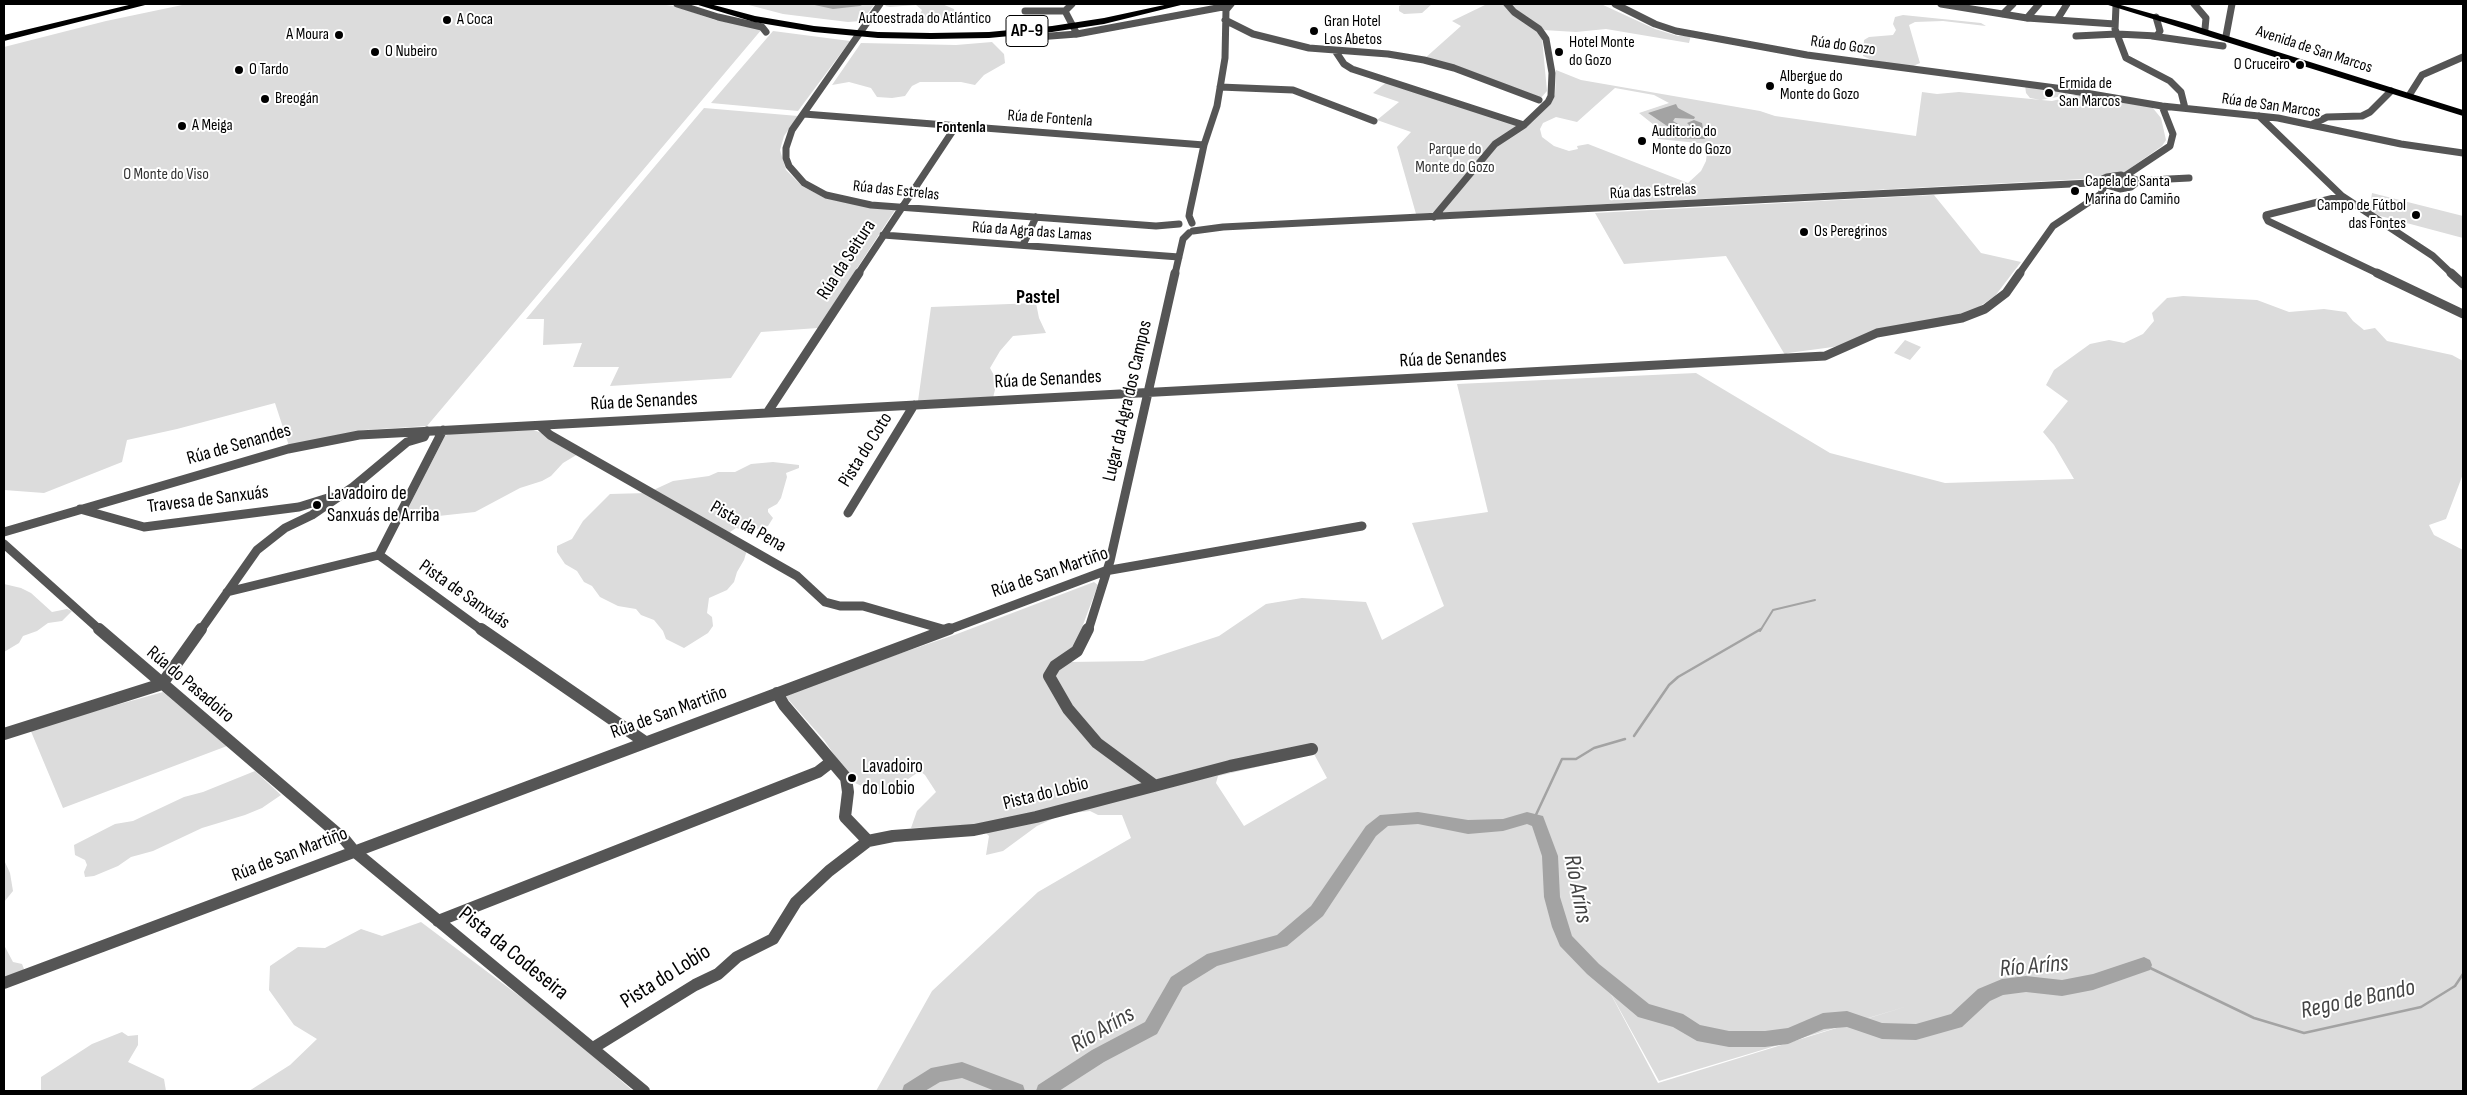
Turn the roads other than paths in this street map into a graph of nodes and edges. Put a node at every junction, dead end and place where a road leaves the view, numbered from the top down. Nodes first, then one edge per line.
1 (119, 4) edge
2 (126, 4) edge
3 (144, 4) edge
4 (677, 4) edge
5 (700, 4) edge
6 (726, 4) edge
7 (1053, 4) edge
8 (1072, 4) edge
9 (1139, 4) edge
10 (1157, 4) edge
11 (1177, 4) edge
12 (1189, 4) edge
13 (1507, 4) edge
14 (1615, 4) edge
15 (1941, 4) edge
16 (1984, 4) edge
17 (2013, 4) edge
18 (2039, 4) edge
19 (2067, 4) edge
20 (2194, 4) edge
21 (2232, 4) edge
22 (879, 5) edge
23 (1230, 5) edge
24 (1950, 5) edge
25 (2114, 5) edge
26 (1026, 10) junction
27 (1976, 10) junction
28 (1066, 13) junction
29 (1015, 14) dead end
30 (2003, 14) junction
31 (2154, 15) junction
32 (2027, 18) junction
33 (1225, 20) junction
34 (2057, 20) junction
35 (1048, 23) junction
36 (2115, 24) junction
37 (2186, 26) junction
38 (4, 28) edge
39 (2205, 29) junction
40 (845, 30) junction
41 (766, 32) dead end
42 (879, 32) junction
43 (1077, 33) junction
44 (4, 34) edge
45 (2117, 34) junction
46 (2076, 36) dead end
47 (2152, 36) junction
48 (2226, 36) junction
49 (4, 38) edge
50 (1024, 38) dead end
51 (2223, 46) dead end
52 (1336, 52) junction
53 (2279, 55) junction
54 (2463, 57) edge
55 (1220, 87) junction
56 (2391, 90) junction
57 (2073, 92) joint
58 (2410, 94) junction
59 (1539, 100) dead end
60 (2422, 100) junction
61 (2162, 106) junction
62 (2185, 108) junction
63 (2463, 112) edge
64 (804, 114) junction
65 (2259, 116) junction
66 (1374, 121) dead end
67 (1524, 125) junction
68 (2311, 125) junction
69 (956, 126) junction
70 (1204, 144) junction
71 (2463, 153) edge
72 (2125, 176) junction
73 (2189, 178) dead end
74 (2137, 180) junction
75 (2100, 184) junction
76 (2342, 196) junction
77 (901, 207) junction
78 (1036, 217) junction
79 (1434, 217) junction
80 (1186, 228) junction
81 (883, 235) junction
82 (1022, 245) junction
83 (1179, 257) junction
84 (2463, 284) edge
85 (2463, 314) edge
86 (1147, 393) junction
87 (914, 405) junction
88 (767, 413) junction
89 (540, 426) junction
90 (443, 430) junction
91 (427, 431) junction
92 (341, 494) junction
93 (80, 509) junction
94 (848, 514) dead end
95 (1362, 526) dead end
96 (4, 532) edge
97 (4, 544) edge
98 (379, 554) junction
99 (1105, 571) junction
100 (227, 592) junction
101 (946, 630) junction
102 (162, 684) junction
103 (777, 692) junction
104 (4, 734) edge
105 (645, 742) junction
106 (1312, 748) dead end
107 (831, 762) junction
108 (1154, 785) junction
109 (868, 841) junction
110 (354, 851) junction
111 (438, 921) junction
112 (4, 983) edge
113 (593, 1048) junction
114 (644, 1091) edge

1 - 38 highway
2 - 44 highway
3 - 49 highway
4 - 41 street
5 - 40 highway, Autoestrada do Atlántico / AP-9
6 - 40 highway, Autoestrada do Atlántico / AP-9
7 - 26 street
8 - 28 street
9 - 35 highway
10 - 35 highway, Autoestrada do Atlántico / AP-9
11 - 12 highway, Autoestrada do Atlántico
11 - 42 highway, Autoestrada do Atlántico / AP-9
13 - 67 street
14 - 57 street, Rúa do Gozo
15 - 24 street
16 - 27 street
17 - 30 street
18 - 32 street
19 - 34 street
20 - 39 street
21 - 48 street
22 - 64 street, Rúa das Estrelas
23 - 33 street, Lugar da Agra dos Campos
23 - 43 street
24 - 27 street
25 - 31 main road
25 - 36 street
26 - 28 street
26 - 29 street
27 - 30 street
28 - 43 street
30 - 32 street
31 - 37 main road, Avenida de San Marcos
31 - 39 main road, Avenida de San Marcos
31 - 47 street
32 - 34 street
33 - 52 street
33 - 55 street, Lugar da Agra dos Campos
34 - 36 street
35 - 42 highway, Autoestrada do Atlántico / AP-9
36 - 45 street
37 - 48 main road
37 - 53 main road, Avenida de San Marcos
39 - 48 main road, Avenida de San Marcos
40 - 42 highway, Autoestrada do Atlántico / AP-9
43 - 50 street
45 - 46 street
45 - 47 street
45 - 62 street
47 - 51 street
48 - 53 main road
48 - 58 main road, Avenida de San Marcos
52 - 59 street
52 - 67 street
53 - 56 main road, Avenida de San Marcos
54 - 58 street
55 - 66 street
55 - 70 street, Lugar da Agra dos Campos
56 - 58 main road
56 - 60 main road, Avenida de San Marcos
56 - 68 street
57 - 61 street, Rúa de San Marcos
58 - 60 main road
58 - 63 main road, Avenida de San Marcos
60 - 63 main road, Avenida de San Marcos
61 - 62 street, Rúa de San Marcos
61 - 72 street
62 - 65 street, Rúa de San Marcos
64 - 69 street, Rúa de Fontenla
64 - 77 street, Rúa das Estrelas
65 - 68 street, Rúa de San Marcos
65 - 76 street
67 - 79 street
68 - 71 street, Rúa de San Marcos
69 - 70 street, Rúa de Fontenla
69 - 77 street, Rúa da Seitura
70 - 80 street, Lugar da Agra dos Campos
72 - 74 street, Rúa das Estrelas
72 - 75 street, Rúa das Estrelas
73 - 74 street, Rúa das Estrelas
74 - 75 street, Rúa das Estrelas
75 - 79 street, Rúa das Estrelas
75 - 86 street, Rúa de Senandes
76 - 84 street
76 - 85 street
77 - 78 street, Rúa das Estrelas
77 - 81 street, Rúa da Seitura
78 - 80 street, Rúa das Estrelas
78 - 82 street
79 - 80 street, Rúa das Estrelas
80 - 83 street, Lugar da Agra dos Campos
81 - 82 street, Rúa da Agra das Lamas
81 - 88 street, Rúa da Seitura
82 - 83 street, Rúa da Agra das Lamas
83 - 86 street, Lugar da Agra dos Campos
86 - 87 street, Rúa de Senandes
86 - 99 street, Lugar da Agra dos Campos
87 - 88 street, Rúa de Senandes
87 - 94 street, Pista do Coto
88 - 89 street, Rúa de Senandes
89 - 90 street, Rúa de Senandes
89 - 101 street, Pista da Pena
90 - 91 street, Rúa de Senandes
90 - 98 street
91 - 92 street, Travesa de Sanxuás
91 - 93 street, Rúa de Senandes
92 - 93 street, Travesa de Sanxuás
92 - 100 street, Travesa de Sanxuás
93 - 96 street, Rúa de Senandes
95 - 99 street, Rúa de San Martiño
97 - 102 street, Rúa do Pasadoiro
98 - 100 street
98 - 105 street, Pista de Sanxuás
99 - 101 street, Rúa de San Martiño
99 - 108 street, Lugar da Agra dos Campos
100 - 102 street, Travesa de Sanxuás
101 - 103 street, Rúa de San Martiño
102 - 104 street
102 - 110 street, Rúa do Pasadoiro
103 - 105 street, Rúa de San Martiño
103 - 107 street
105 - 110 street, Rúa de San Martiño
106 - 108 street, Pista do Lobio
107 - 109 street
107 - 111 street
108 - 109 street, Pista do Lobio
109 - 113 street, Pista do Lobio
110 - 111 street, Pista da Codeseira
110 - 112 street, Rúa de San Martiño
111 - 113 street, Pista da Codeseira
113 - 114 street, Pista da Codeseira

